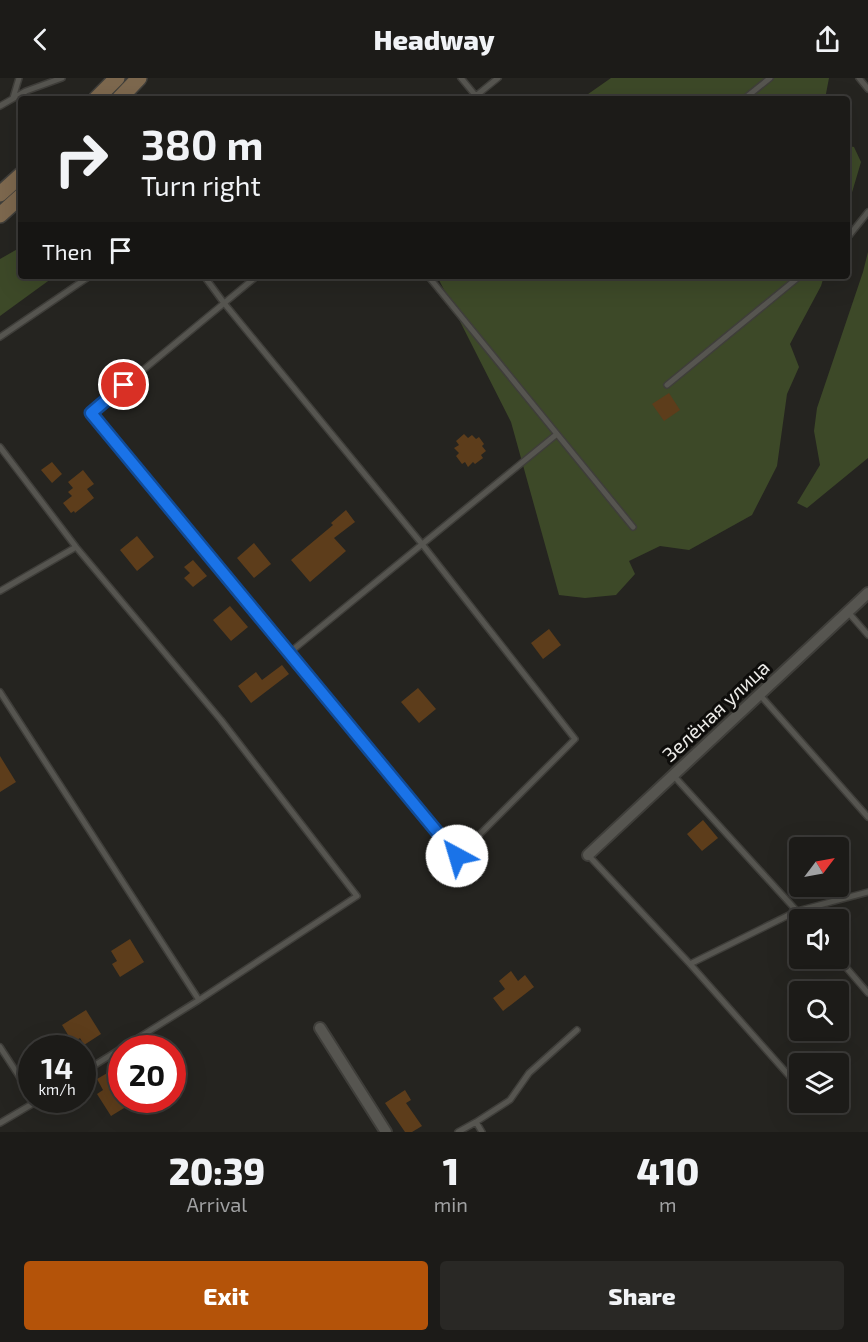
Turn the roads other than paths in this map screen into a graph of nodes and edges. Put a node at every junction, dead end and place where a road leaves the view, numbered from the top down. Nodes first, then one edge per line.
1 (20, 78) edge
2 (62, 78) edge
3 (117, 78) edge
4 (140, 78) edge
5 (461, 78) edge
6 (498, 78) edge
7 (770, 78) edge
8 (859, 78) edge
9 (868, 89) edge
10 (99, 96) edge
11 (121, 96) edge
12 (473, 96) edge
13 (476, 96) edge
14 (748, 96) edge
15 (14, 98) junction
16 (0, 106) edge
17 (18, 178) edge
18 (0, 194) edge
19 (18, 199) edge
20 (868, 212) edge
21 (0, 215) edge
22 (850, 234) edge
23 (86, 279) edge
24 (206, 279) edge
25 (253, 279) edge
26 (430, 279) edge
27 (796, 279) edge
28 (225, 303) junction
29 (0, 337) edge
30 (667, 385) dead end
31 (557, 434) junction
32 (0, 447) edge
33 (633, 527) dead end
34 (422, 544) junction
35 (76, 547) junction
36 (0, 591) edge
37 (868, 593) edge
38 (848, 612) junction
39 (868, 635) edge
40 (290, 653) junction
41 (0, 692) edge
42 (760, 694) junction
43 (674, 775) junction
44 (868, 818) edge
45 (588, 855) joint
46 (868, 892) edge
47 (796, 909) edge
48 (801, 909) edge
49 (789, 914) edge
50 (690, 964) junction
51 (847, 969) edge
52 (868, 993) edge
53 (199, 1000) junction
54 (320, 1028) dead end
55 (577, 1030) dead end
56 (0, 1047) edge
57 (96, 1064) edge
58 (18, 1074) edge
59 (789, 1076) edge
60 (18, 1111) edge
61 (476, 1122) junction
62 (0, 1123) edge
63 (386, 1132) edge
64 (458, 1132) edge
65 (482, 1132) edge

1 - 15 lane
2 - 15 lane
3 - 10 main road
4 - 11 main road
5 - 12 lane
6 - 13 lane
7 - 14 lane
8 - 9 lane
15 - 16 lane
17 - 18 main road
19 - 21 main road
20 - 22 lane
23 - 29 lane
24 - 28 lane
25 - 28 lane
26 - 31 lane
27 - 30 lane
28 - 34 lane
28 - 40 lane
31 - 33 lane
31 - 34 lane
32 - 35 lane
34 - 40 lane
34 - 40 lane
35 - 36 lane
35 - 53 lane
37 - 38 street, Зелёная улица
38 - 39 lane
38 - 42 street, Зелёная улица
41 - 53 lane
42 - 43 street, Зелёная улица
42 - 44 lane
43 - 45 street, Зелёная улица
43 - 47 lane
45 - 50 lane
46 - 48 lane
49 - 50 lane
50 - 59 lane
51 - 52 lane
53 - 57 lane
54 - 63 street
55 - 61 lane
56 - 58 lane
60 - 62 lane
61 - 64 lane
61 - 65 lane

